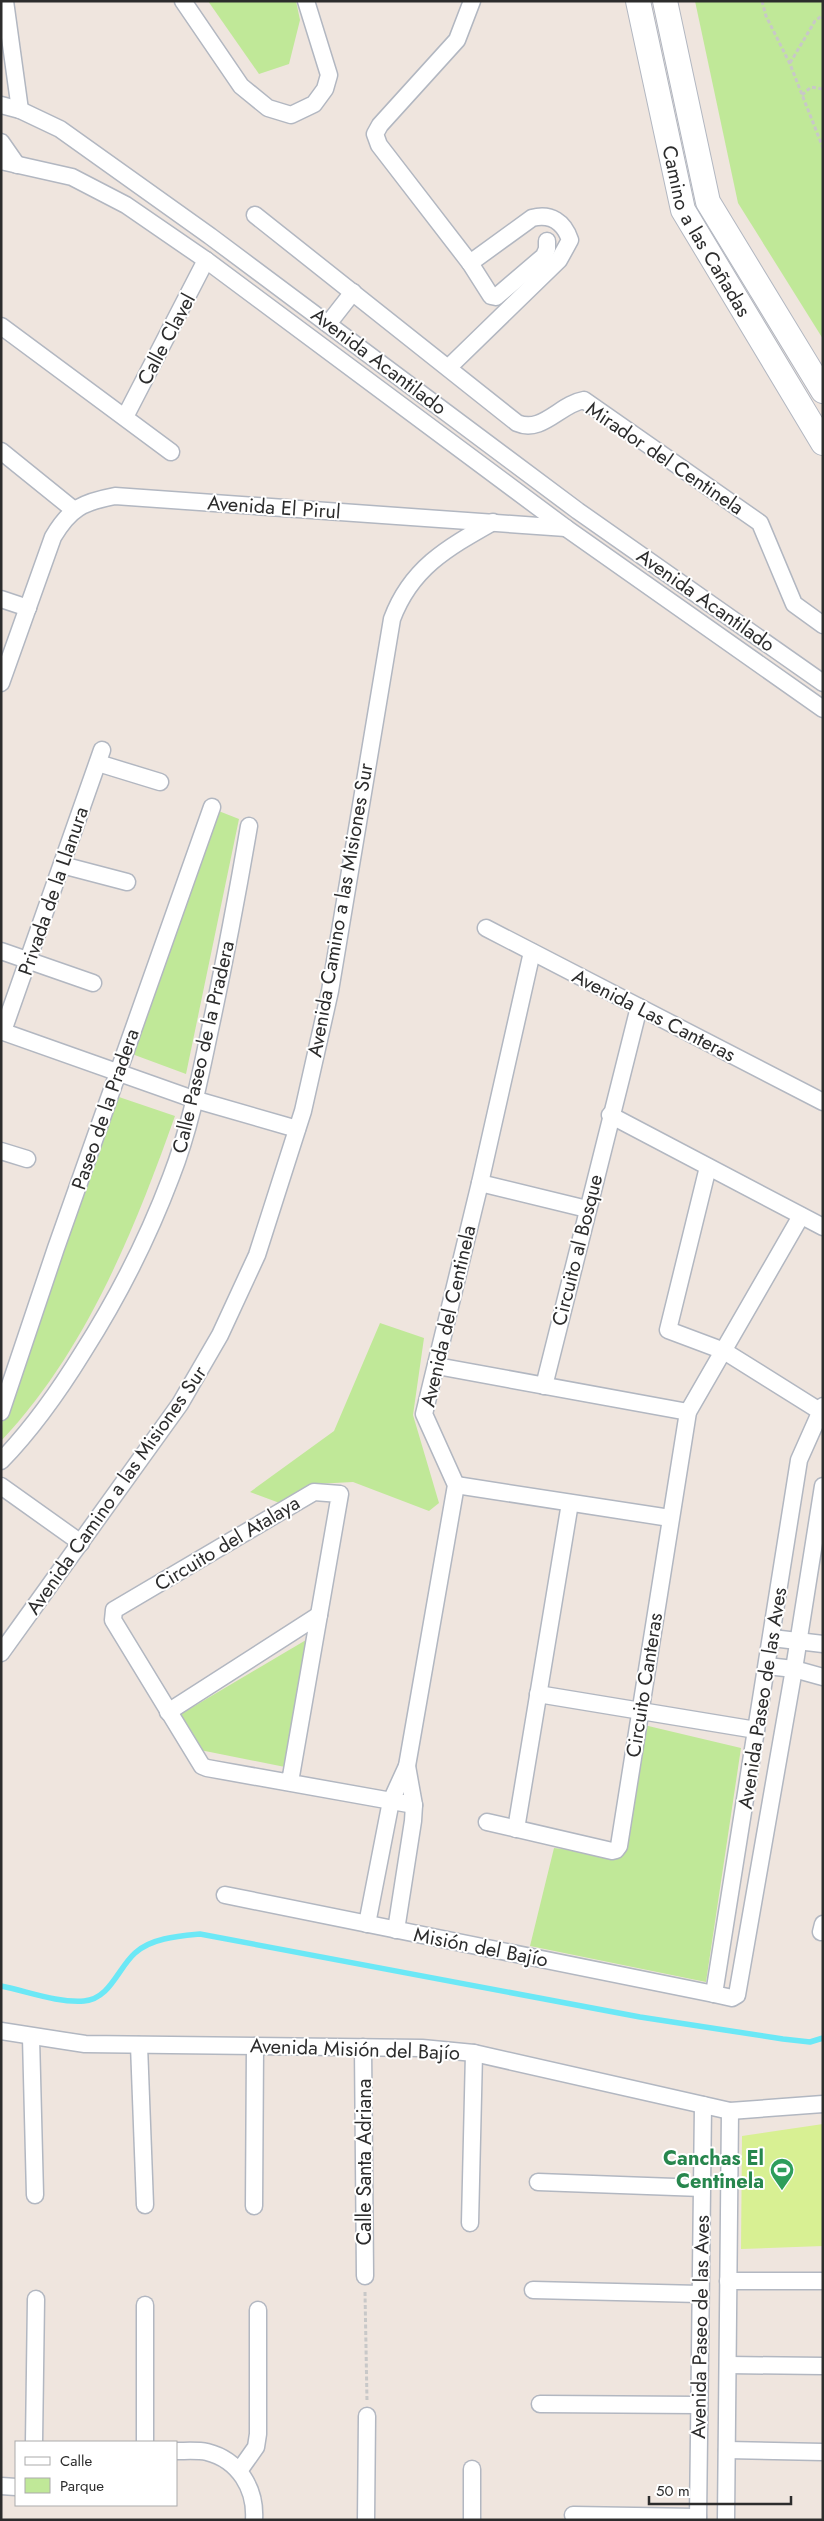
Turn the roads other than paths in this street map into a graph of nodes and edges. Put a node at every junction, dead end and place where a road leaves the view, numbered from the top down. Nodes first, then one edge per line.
1 (5, 1) edge
2 (183, 1) edge
3 (306, 1) edge
4 (472, 1) edge
5 (638, 1) edge
6 (665, 1) edge
7 (1, 105) edge
8 (20, 110) junction
9 (1, 142) edge
10 (9, 163) edge
11 (256, 216) dead end
12 (547, 241) dead end
13 (206, 260) junction
14 (470, 264) junction
15 (354, 293) junction
16 (329, 324) junction
17 (1, 326) edge
18 (449, 367) junction
19 (823, 391) edge
20 (125, 417) junction
21 (823, 443) edge
22 (1, 451) edge
23 (171, 452) dead end
24 (74, 510) junction
25 (578, 511) junction
26 (493, 522) junction
27 (566, 528) junction
28 (1, 599) edge
29 (28, 608) junction
30 (823, 625) edge
31 (3, 675) edge
32 (823, 683) edge
33 (823, 709) edge
34 (160, 782) dead end
35 (212, 807) dead end
36 (249, 826) dead end
37 (62, 865) junction
38 (127, 882) dead end
39 (486, 928) dead end
40 (1, 951) edge
41 (532, 952) junction
42 (28, 960) junction
43 (93, 984) dead end
44 (639, 1007) junction
45 (2, 1031) edge
46 (118, 1073) junction
47 (194, 1099) junction
48 (823, 1102) edge
49 (610, 1115) junction
50 (297, 1129) junction
51 (1, 1151) edge
52 (27, 1159) dead end
53 (708, 1167) junction
54 (480, 1183) junction
55 (587, 1209) junction
56 (801, 1216) junction
57 (823, 1226) edge
58 (724, 1351) junction
59 (436, 1366) junction
60 (544, 1386) junction
61 (822, 1410) edge
62 (1, 1412) edge
63 (688, 1412) junction
64 (1, 1461) edge
65 (456, 1485) junction
66 (1, 1486) edge
67 (823, 1486) edge
68 (570, 1503) junction
69 (670, 1518) junction
70 (81, 1543) junction
71 (319, 1615) junction
72 (772, 1638) junction
73 (798, 1643) junction
74 (823, 1644) edge
75 (1, 1653) edge
76 (767, 1666) junction
77 (794, 1669) junction
78 (823, 1677) edge
79 (538, 1694) junction
80 (640, 1709) junction
81 (168, 1712) junction
82 (756, 1730) junction
83 (408, 1766) junction
84 (290, 1782) junction
85 (391, 1801) junction
86 (414, 1805) junction
87 (487, 1822) dead end
88 (516, 1828) junction
89 (225, 1895) dead end
90 (367, 1924) junction
91 (396, 1930) junction
92 (714, 1994) junction
93 (737, 1995) joint
94 (1, 2031) edge
95 (32, 2037) junction
96 (139, 2045) junction
97 (255, 2046) junction
98 (364, 2047) junction
99 (474, 2053) junction
100 (823, 2104) edge
101 (702, 2105) junction
102 (730, 2111) junction
103 (538, 2182) dead end
104 (702, 2188) junction
105 (35, 2195) dead end
106 (145, 2205) dead end
107 (254, 2206) dead end
108 (470, 2223) dead end
109 (365, 2276) road end
110 (728, 2281) junction
111 (823, 2281) edge
112 (540, 2290) dead end
113 (700, 2294) junction
114 (36, 2299) dead end
115 (145, 2305) dead end
116 (258, 2310) dead end
117 (728, 2365) junction
118 (823, 2366) edge
119 (540, 2404) dead end
120 (699, 2405) junction
121 (367, 2416) road end
122 (34, 2441) edge
123 (145, 2441) edge
124 (727, 2450) junction
125 (178, 2451) edge
126 (823, 2452) edge
127 (472, 2469) dead end
128 (239, 2471) junction
129 (1, 2486) edge
130 (15, 2487) edge
131 (573, 2516) dead end
132 (698, 2519) edge
133 (254, 2520) edge
134 (366, 2520) edge
135 (472, 2520) edge
136 (726, 2520) edge

1 - 8 street
2 - 3 street
4 - 14 street
5 - 21 main road, Camino a las Cañadas
6 - 19 main road, Camino a las Cañadas
7 - 8 street, Avenida Acantilado
8 - 16 street, Avenida Acantilado
9 - 10 street
10 - 13 street, Avenida Acantilado
11 - 15 street, Mirador del Centinela
12 - 14 street
13 - 20 street, Calle Clavel
13 - 27 street, Avenida Acantilado
14 - 18 street
15 - 16 street
15 - 18 street, Mirador del Centinela
16 - 25 street, Avenida Acantilado
17 - 20 street
18 - 30 street, Mirador del Centinela
20 - 23 street
22 - 24 street
24 - 26 street, Avenida El Pirul
24 - 29 street, Avenida El Pirul
25 - 27 street
25 - 32 street, Avenida Acantilado
26 - 27 street, Avenida El Pirul
26 - 50 street, Avenida Camino a las Misiones Sur
27 - 33 street, Avenida Acantilado
28 - 29 street
29 - 31 street, Avenida El Pirul
34 - 37 street, Privada de la Llanura
35 - 46 street, Paseo de la Pradera
36 - 47 street, Calle Paseo de la Pradera
37 - 38 street
37 - 42 street, Privada de la Llanura
39 - 41 street, Avenida Las Canteras
40 - 42 street
41 - 44 street, Avenida Las Canteras
41 - 54 street, Avenida del Centinela
42 - 43 street
42 - 45 street, Privada de la Llanura
44 - 48 street, Avenida Las Canteras
44 - 49 street, Circuito al Bosque
45 - 46 street
46 - 47 street
46 - 62 street, Paseo de la Pradera
47 - 50 street
47 - 64 street, Calle Paseo de la Pradera
49 - 53 street
49 - 55 street, Circuito al Bosque
50 - 70 street, Avenida Camino a las Misiones Sur
51 - 52 street
53 - 56 street
53 - 58 street
54 - 55 street
54 - 59 street, Avenida del Centinela
55 - 60 street, Circuito al Bosque
56 - 57 street
56 - 58 street
58 - 61 street
58 - 63 street
59 - 60 street
59 - 65 street, Avenida del Centinela
60 - 63 street
61 - 72 street, Avenida Paseo de las Aves
63 - 69 street
65 - 68 street
65 - 83 street
66 - 70 street
67 - 73 street, Avenida Paseo de las Aves
68 - 69 street
68 - 79 street
69 - 80 street, Circuito Canteras
70 - 75 street, Avenida Camino a las Misiones Sur
71 - 81 street
71 - 81 street, Circuito del Atalaya
71 - 84 street, Circuito del Atalaya
72 - 73 street
72 - 76 street, Avenida Paseo de las Aves
73 - 74 street
73 - 77 street, Avenida Paseo de las Aves
76 - 77 street
76 - 82 street, Avenida Paseo de las Aves
77 - 78 street
77 - 93 street, Avenida Paseo de las Aves
79 - 80 street
79 - 88 street
80 - 82 street
80 - 88 street, Circuito Canteras
81 - 84 street, Circuito del Atalaya
82 - 92 street, Avenida Paseo de las Aves
83 - 85 street
83 - 86 street
84 - 85 street, Circuito del Atalaya
85 - 86 street, Circuito del Atalaya
85 - 90 street
86 - 91 street
87 - 88 street, Circuito Canteras
89 - 90 street, Misión del Bajío
90 - 91 street, Misión del Bajío
91 - 92 street, Misión del Bajío
92 - 93 street, Misión del Bajío
94 - 95 street, Avenida Misión del Bajío
95 - 96 street, Avenida Misión del Bajío
95 - 105 street
96 - 97 street, Avenida Misión del Bajío
96 - 106 street
97 - 98 street, Avenida Misión del Bajío
97 - 107 street
98 - 99 street, Avenida Misión del Bajío
98 - 109 street, Calle Santa Adriana
99 - 101 street, Avenida Misión del Bajío
99 - 108 street
100 - 102 street, Avenida Misión del Bajío
101 - 102 street, Avenida Misión del Bajío
101 - 104 street, Avenida Paseo de las Aves
102 - 110 street, Avenida Paseo de las Aves
103 - 104 street
104 - 113 street, Avenida Paseo de las Aves
110 - 111 street
110 - 117 street, Avenida Paseo de las Aves
112 - 113 street
113 - 120 street, Avenida Paseo de las Aves
114 - 122 street
115 - 123 street
116 - 128 street
117 - 118 street
117 - 124 street, Avenida Paseo de las Aves
119 - 120 street
120 - 132 street, Avenida Paseo de las Aves
121 - 134 street
124 - 126 street
124 - 136 street, Avenida Paseo de las Aves
125 - 128 street
127 - 135 street
128 - 133 street
129 - 130 street
131 - 132 street

